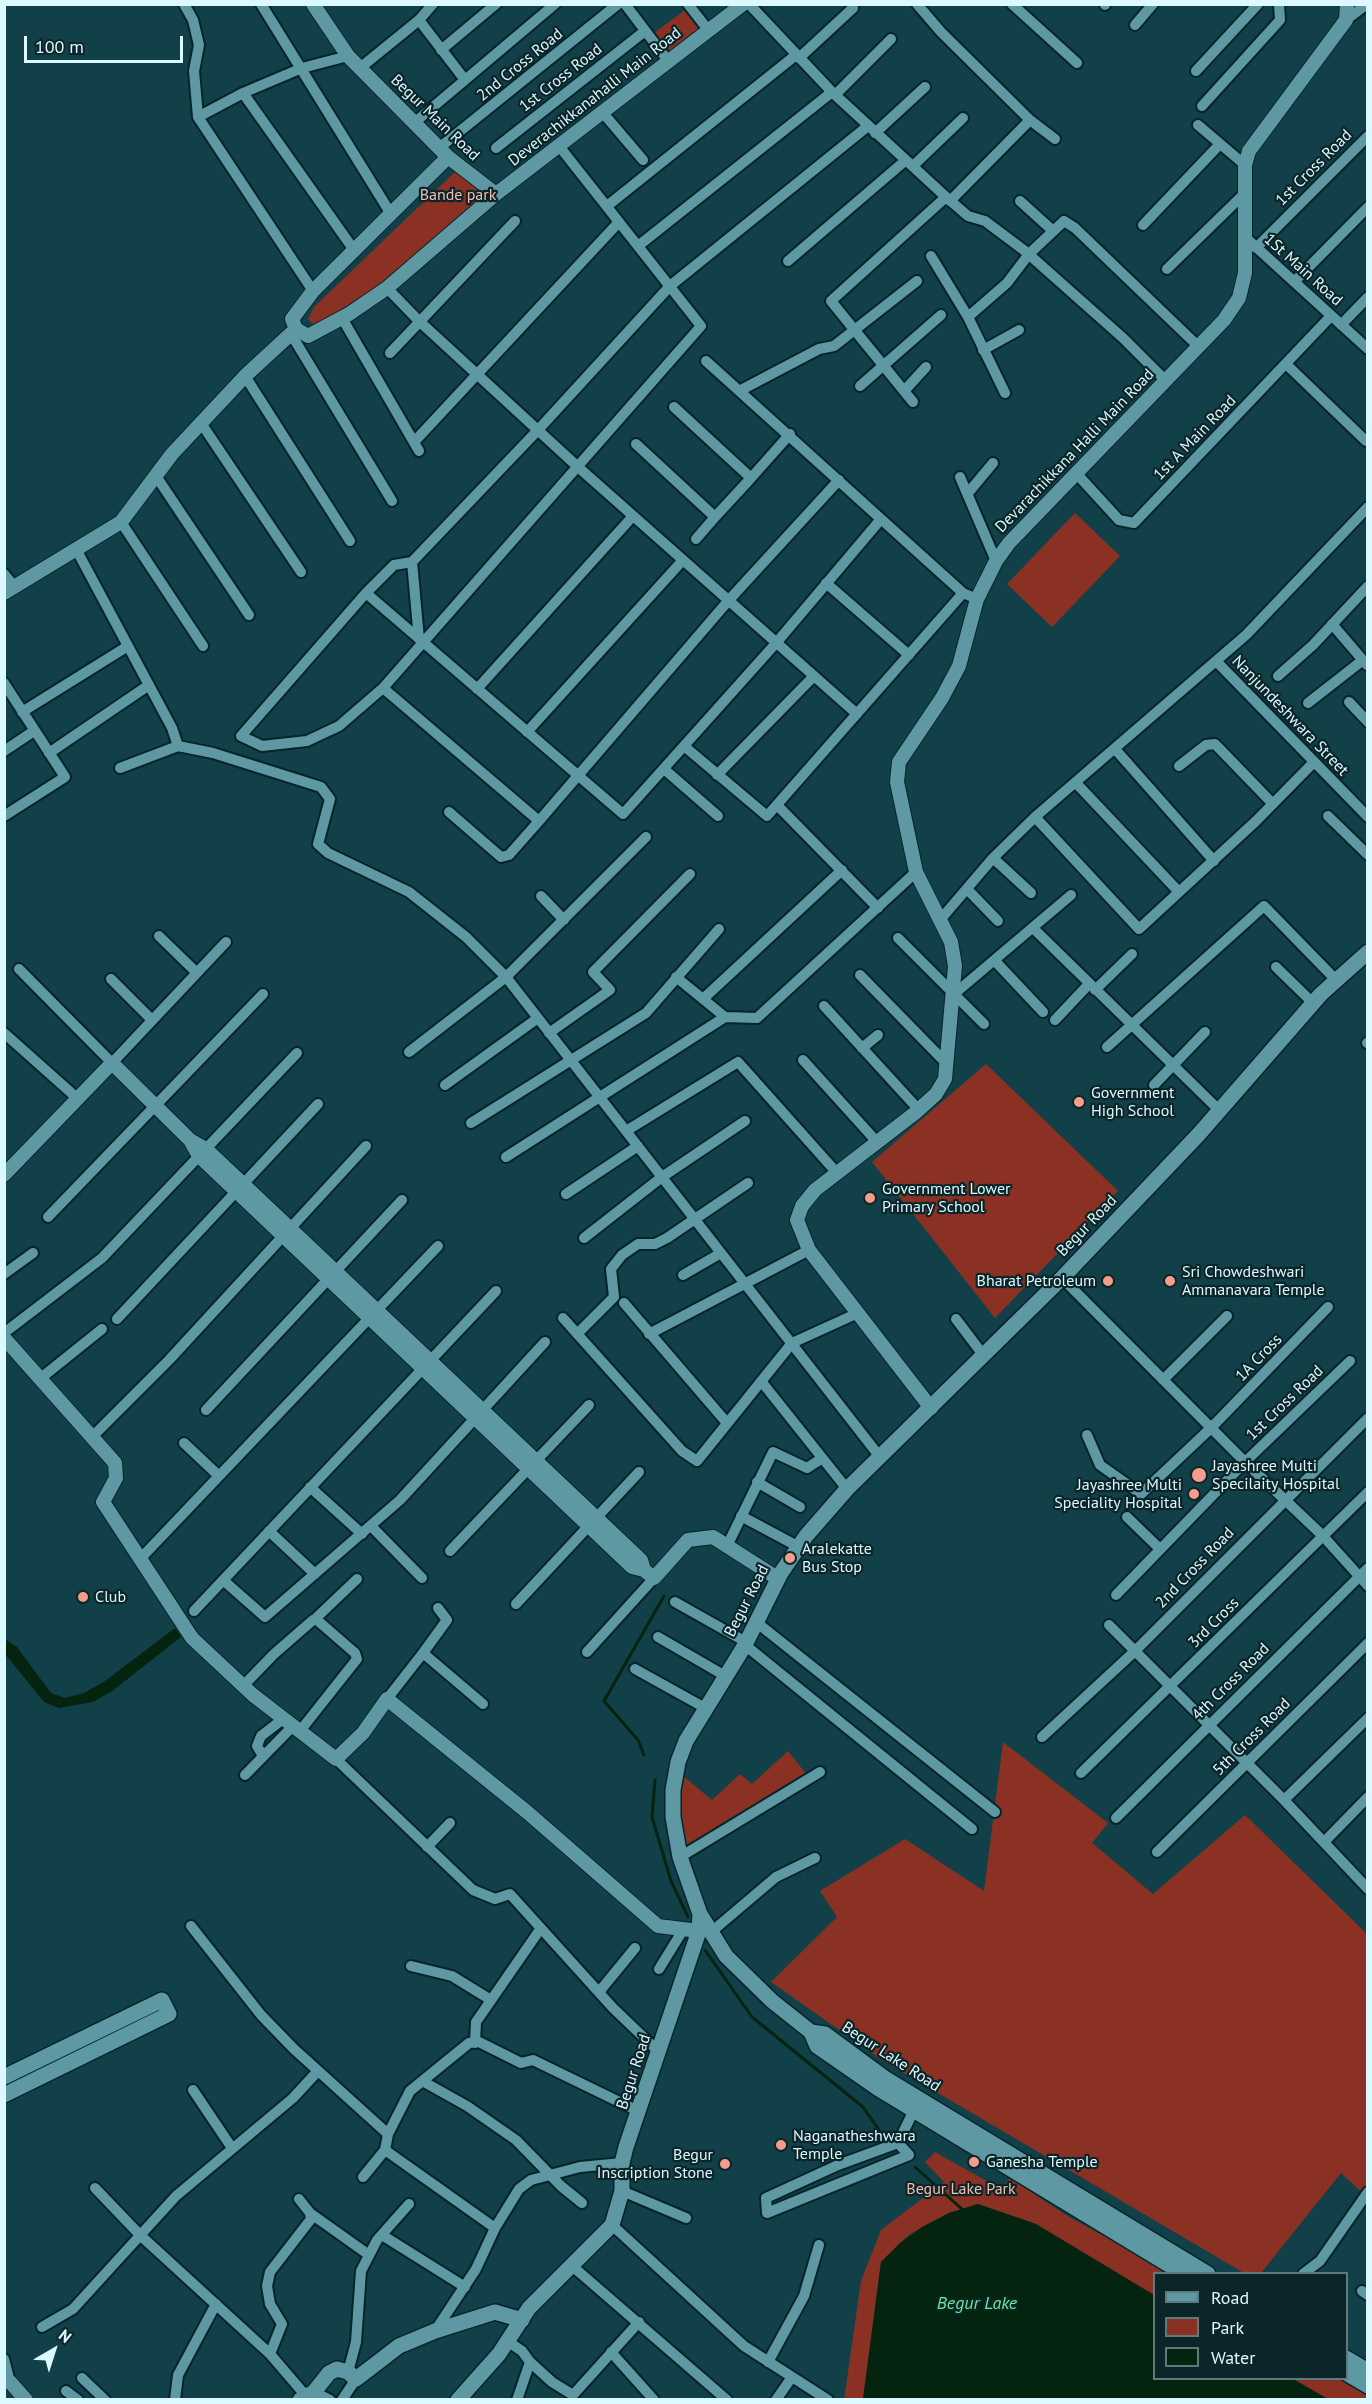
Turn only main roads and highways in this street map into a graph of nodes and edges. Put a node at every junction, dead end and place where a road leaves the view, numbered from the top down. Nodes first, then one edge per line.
1 (1368, 952) edge
2 (705, 1932) junction
3 (811, 2032) junction
4 (4, 2077) edge
5 (4, 2095) edge
6 (946, 2121) junction
7 (1110, 2222) junction
8 (1181, 2272) edge
9 (1204, 2272) edge
10 (522, 2320) junction
11 (1348, 2359) edge
12 (1368, 2371) edge
13 (1348, 2374) edge
14 (1368, 2386) edge
15 (307, 2396) edge
16 (458, 2400) edge

1 - 2 main road, Begur Road
2 - 3 main road
2 - 10 main road, Begur Road
3 - 6 main road, Begur Lake Road
3 - 6 main road, Begur Lake Road
4 - 5 main road
6 - 7 main road, Begur Lake Road
7 - 8 main road, Begur Lake Road
7 - 9 main road, Begur Lake Road
10 - 15 main road
10 - 16 main road, Begur Road
11 - 12 main road
13 - 14 main road

